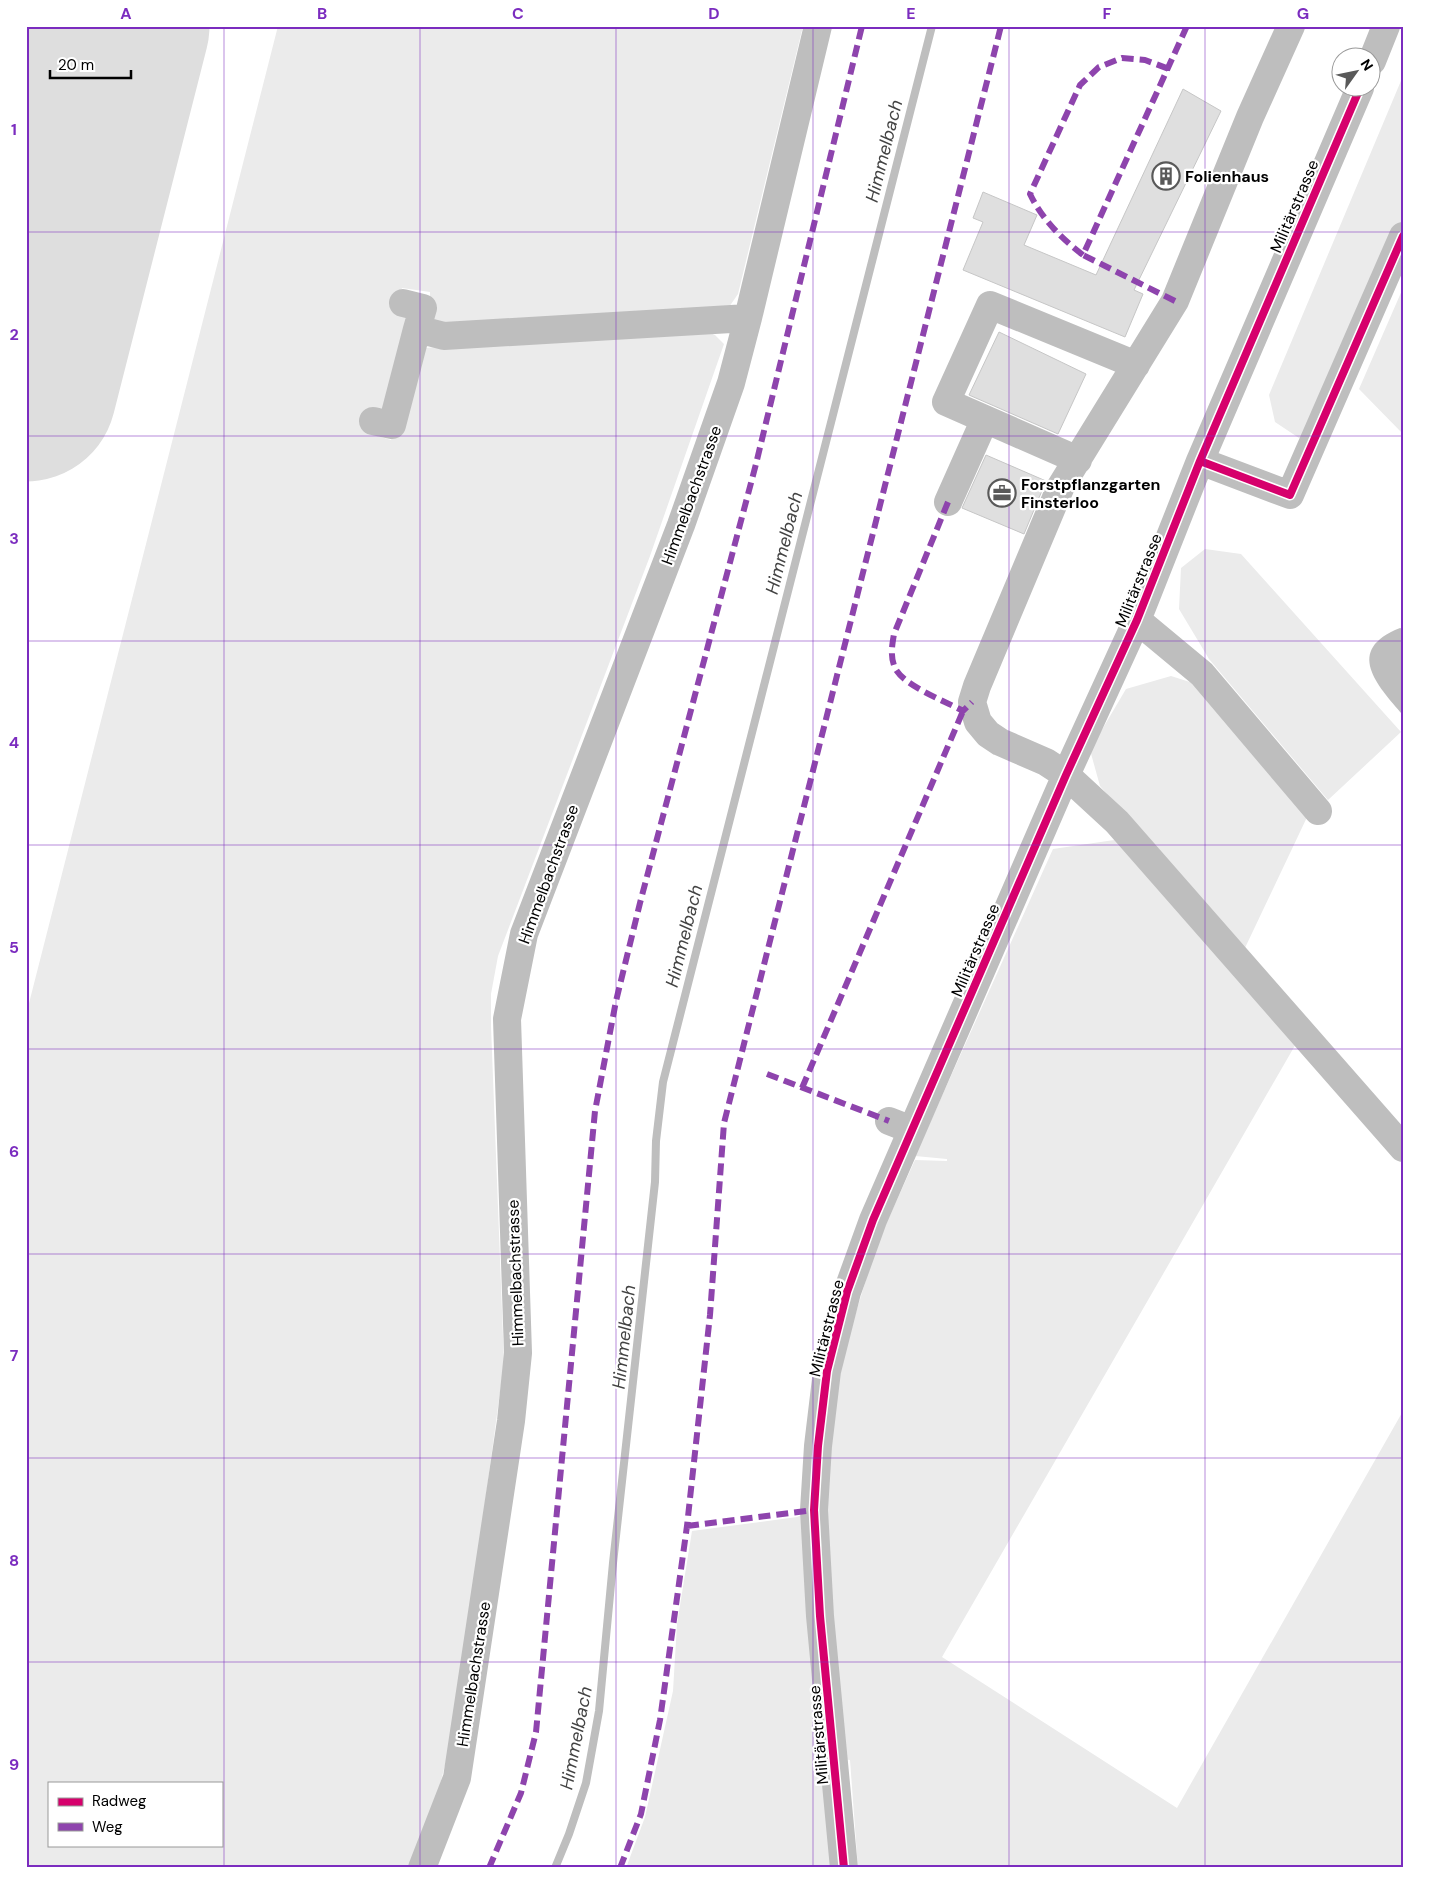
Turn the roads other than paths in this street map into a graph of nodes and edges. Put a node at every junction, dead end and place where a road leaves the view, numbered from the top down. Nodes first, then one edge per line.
1 (818, 26) edge
2 (1291, 26) edge
3 (1386, 26) edge
4 (1377, 48) edge
5 (1356, 98) edge
6 (1403, 236) edge
7 (403, 303) dead end
8 (748, 318) junction
9 (417, 329) junction
10 (1136, 365) junction
11 (985, 419) junction
12 (373, 421) dead end
13 (1078, 460) junction
14 (1200, 461) junction
15 (948, 502) dead end
16 (1137, 620) junction
17 (1066, 775) junction
18 (1318, 811) dead end
19 (1403, 1148) edge
20 (422, 1868) edge
21 (844, 1868) edge

1 - 8 street, Himmelbachstrasse
2 - 10 street
3 - 4 street
5 - 14 street, Militärstrasse
6 - 14 street
7 - 9 street
8 - 9 street
8 - 20 street, Himmelbachstrasse
9 - 12 street
10 - 11 street
10 - 13 street
11 - 13 street
11 - 15 street
13 - 17 street
14 - 16 street, Militärstrasse
16 - 17 street, Militärstrasse
16 - 18 street
17 - 19 street
17 - 21 street, Militärstrasse

